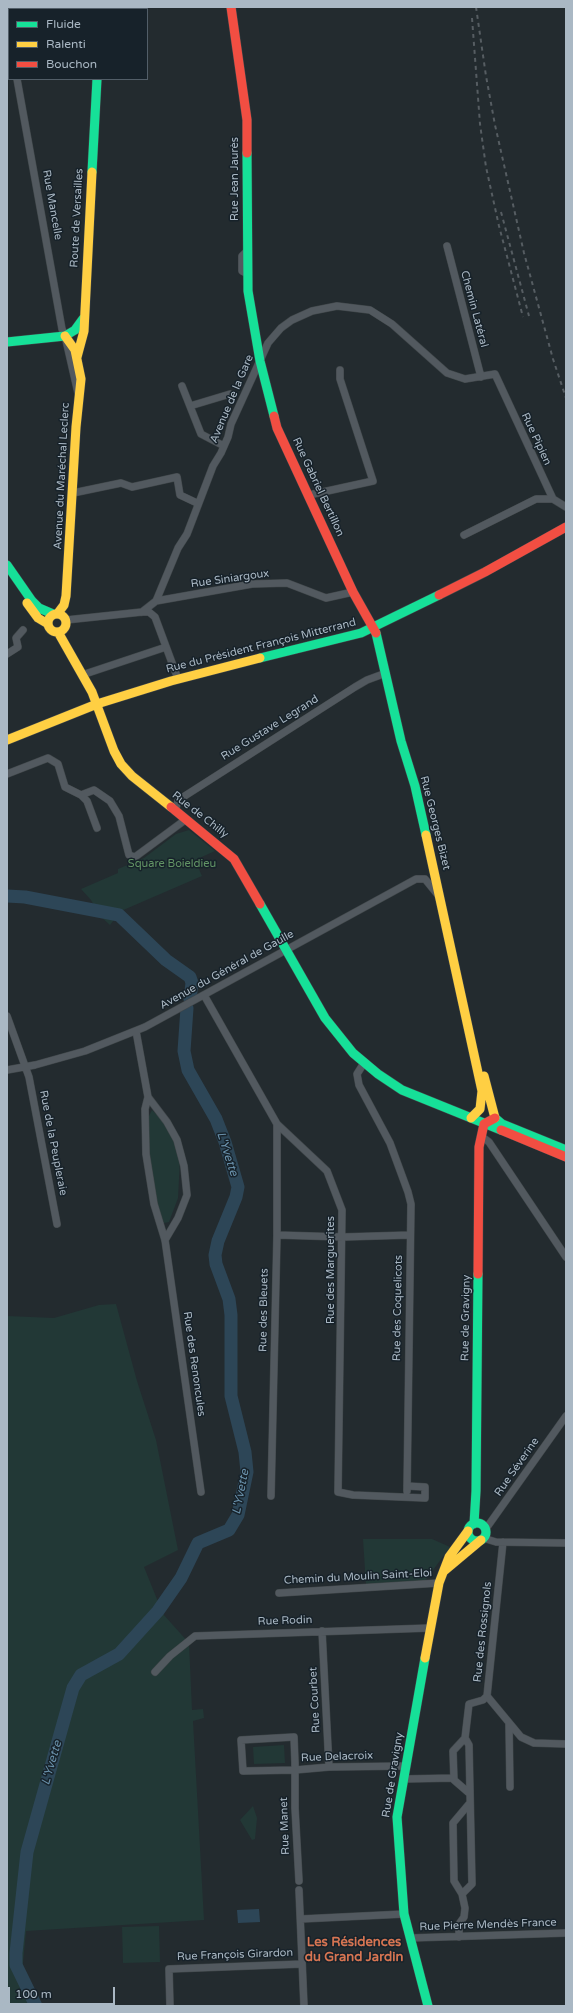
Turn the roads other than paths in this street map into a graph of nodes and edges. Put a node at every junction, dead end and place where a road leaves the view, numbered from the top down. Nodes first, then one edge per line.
1 (231, 7) edge
2 (17, 80) edge
3 (97, 80) edge
4 (447, 246) dead end
5 (83, 319) junction
6 (65, 336) junction
7 (7, 342) edge
8 (258, 350) joint
9 (77, 357) junction
10 (260, 361) junction
11 (340, 370) dead end
12 (495, 374) joint
13 (481, 377) junction
14 (182, 386) dead end
15 (230, 394) dead end
16 (78, 397) junction
17 (190, 406) junction
18 (224, 446) junction
19 (73, 493) junction
20 (309, 496) junction
21 (553, 499) junction
22 (198, 504) junction
23 (566, 507) edge
24 (566, 530) edge
25 (464, 535) dead end
26 (7, 565) edge
27 (7, 573) edge
28 (353, 592) junction
29 (156, 601) junction
30 (142, 612) junction
31 (61, 616) junction
32 (48, 624) junction
33 (374, 627) junction
34 (23, 630) dead end
35 (58, 632) junction
36 (166, 646) junction
37 (7, 654) edge
38 (386, 673) junction
39 (82, 675) junction
40 (178, 679) junction
41 (97, 704) junction
42 (7, 740) edge
43 (7, 774) edge
44 (81, 795) junction
45 (175, 811) junction
46 (185, 820) junction
47 (97, 828) dead end
48 (440, 898) junction
49 (286, 949) junction
50 (204, 995) junction
51 (7, 1016) edge
52 (469, 1027) junction
53 (136, 1031) junction
54 (364, 1063) junction
55 (26, 1067) junction
56 (7, 1070) edge
57 (148, 1097) junction
58 (471, 1118) junction
59 (495, 1118) junction
60 (277, 1124) junction
61 (484, 1124) junction
62 (482, 1136) junction
63 (566, 1150) edge
64 (566, 1157) edge
65 (57, 1224) dead end
66 (277, 1235) junction
67 (410, 1236) junction
68 (343, 1237) junction
69 (165, 1240) junction
70 (566, 1257) edge
71 (566, 1416) edge
72 (407, 1486) junction
73 (201, 1492) dead end
74 (271, 1496) dead end
75 (407, 1497) junction
76 (471, 1527) junction
77 (483, 1536) junction
78 (503, 1542) junction
79 (566, 1543) edge
80 (444, 1571) junction
81 (439, 1583) junction
82 (279, 1593) dead end
83 (430, 1628) junction
84 (322, 1631) junction
85 (155, 1672) dead end
86 (487, 1696) junction
87 (509, 1724) junction
88 (465, 1738) junction
89 (566, 1744) edge
90 (404, 1766) junction
91 (329, 1767) junction
92 (295, 1770) junction
93 (403, 1778) junction
94 (454, 1778) junction
95 (510, 1787) dead end
96 (469, 1794) junction
97 (469, 1804) junction
98 (298, 1881) dead end
99 (299, 1890) dead end
100 (462, 1894) junction
101 (404, 1914) junction
102 (301, 1919) junction
103 (566, 1933) edge
104 (460, 1937) junction
105 (410, 1938) junction
106 (302, 1964) junction
107 (170, 2006) edge
108 (304, 2006) edge
109 (428, 2006) edge

1 - 8 main road, Rue Jean Jaurès
2 - 6 street, Rue Mancelle
3 - 5 main road, Route de Versailles
4 - 13 street, Chemin Latéral
5 - 6 main road
5 - 9 main road, Route de Versailles
6 - 7 main road
6 - 9 main road, Route de Versailles
6 - 16 street, Avenue du Maréchal Leclerc
8 - 10 main road, Rue Gabriel Bertillon
9 - 16 main road, Route de Versailles
10 - 13 street, Avenue de la Gare
10 - 18 street, Avenue de la Gare
10 - 20 main road, Rue Gabriel Bertillon
11 - 20 street
12 - 13 street, Avenue de la Gare
12 - 21 street, Rue Pipien
14 - 17 street
15 - 17 street
16 - 19 main road, Avenue du Maréchal Leclerc
17 - 18 street
18 - 22 street, Avenue de la Gare
19 - 22 street
19 - 31 main road, Avenue du Maréchal Leclerc
20 - 28 main road, Rue Gabriel Bertillon
21 - 23 street
21 - 25 street
22 - 29 street, Avenue de la Gare
24 - 33 main road, Rue du Président François Mitterrand
26 - 31 main road
27 - 32 main road
28 - 29 street, Rue Siniargoux
28 - 33 main road, Rue Gabriel Bertillon
29 - 30 street, Avenue de la Gare
30 - 31 street
30 - 36 street
31 - 32 main road
31 - 35 main road
32 - 35 main road
33 - 38 main road, Rue Georges Bizet
33 - 40 main road, Rue du Président François Mitterrand
34 - 37 street
35 - 39 main road
36 - 39 street
36 - 40 street
38 - 45 street, Rue Gustave Legrand
38 - 48 main road, Rue Georges Bizet
39 - 41 main road
40 - 41 main road, Rue du Président François Mitterrand
41 - 42 main road, Rue du Président François Mitterrand
41 - 45 main road, Rue de Chilly
43 - 44 street
44 - 46 street
44 - 47 street
45 - 46 main road, Rue de Chilly
46 - 49 main road, Rue de Chilly
48 - 49 street, Avenue du Général de Gaulle
48 - 52 main road, Rue Georges Bizet
49 - 50 street, Avenue du Général de Gaulle
49 - 54 main road, Rue de Chilly
50 - 53 street, Avenue du Général de Gaulle
50 - 60 street, Rue des Marguerites
51 - 55 street, Rue de la Peupleraie
52 - 58 main road, Rue Georges Bizet
52 - 59 main road, Rue Georges Bizet
53 - 55 street, Avenue du Général de Gaulle
53 - 57 street, Rue des Renoncules
54 - 58 main road, Rue de Chilly
54 - 67 street, Rue des Coquelicots
55 - 56 street, Avenue du Général de Gaulle
55 - 65 street, Rue de la Peupleraie
57 - 69 street, Rue des Renoncules
57 - 69 street, Rue des Renoncules
58 - 61 main road, Rue de Chilly
59 - 61 main road
59 - 63 main road
60 - 66 street, Rue des Bleuets
60 - 68 street, Rue des Marguerites
61 - 62 main road, Rue de Gravigny
61 - 64 main road, Rue de Chilly
62 - 70 street
62 - 76 main road, Rue de Gravigny
66 - 68 street
66 - 74 street, Rue des Bleuets
67 - 68 street
67 - 72 street, Rue des Coquelicots
68 - 75 street, Rue des Marguerites
69 - 73 street, Rue des Renoncules
71 - 77 street, Rue Séverine
72 - 75 street, Rue des Coquelicots
72 - 75 street
76 - 77 main road
76 - 77 main road
76 - 80 main road, Rue de Gravigny
77 - 78 street
77 - 80 main road, Rue de Gravigny
78 - 79 street
78 - 86 street, Rue des Rossignols
80 - 81 main road, Rue de Gravigny
81 - 82 street, Chemin du Moulin Saint-Eloi
81 - 83 main road, Rue de Gravigny
83 - 84 street, Rue Rodin
83 - 90 main road, Rue de Gravigny
84 - 85 street, Rue Rodin
84 - 91 street, Rue Courbet
86 - 87 street, Rue des Rossignols
86 - 88 street
87 - 89 street, Rue des Rossignols
87 - 95 street
88 - 94 street
88 - 96 street
90 - 91 street, Rue Delacroix
90 - 93 main road, Rue de Gravigny
91 - 92 street, Rue Delacroix
92 - 92 street, Rue Delacroix
92 - 98 street, Rue Manet
93 - 94 street
93 - 101 main road, Rue de Gravigny
94 - 96 street
96 - 97 street
97 - 100 street
97 - 100 street
99 - 102 street
100 - 104 street
101 - 102 street
101 - 105 main road, Rue de Gravigny
102 - 106 street
103 - 104 street, Rue Pierre Mendès France
104 - 105 street, Rue Pierre Mendès France
105 - 109 main road, Rue de Gravigny
106 - 107 street, Rue François Girardon
106 - 108 street

